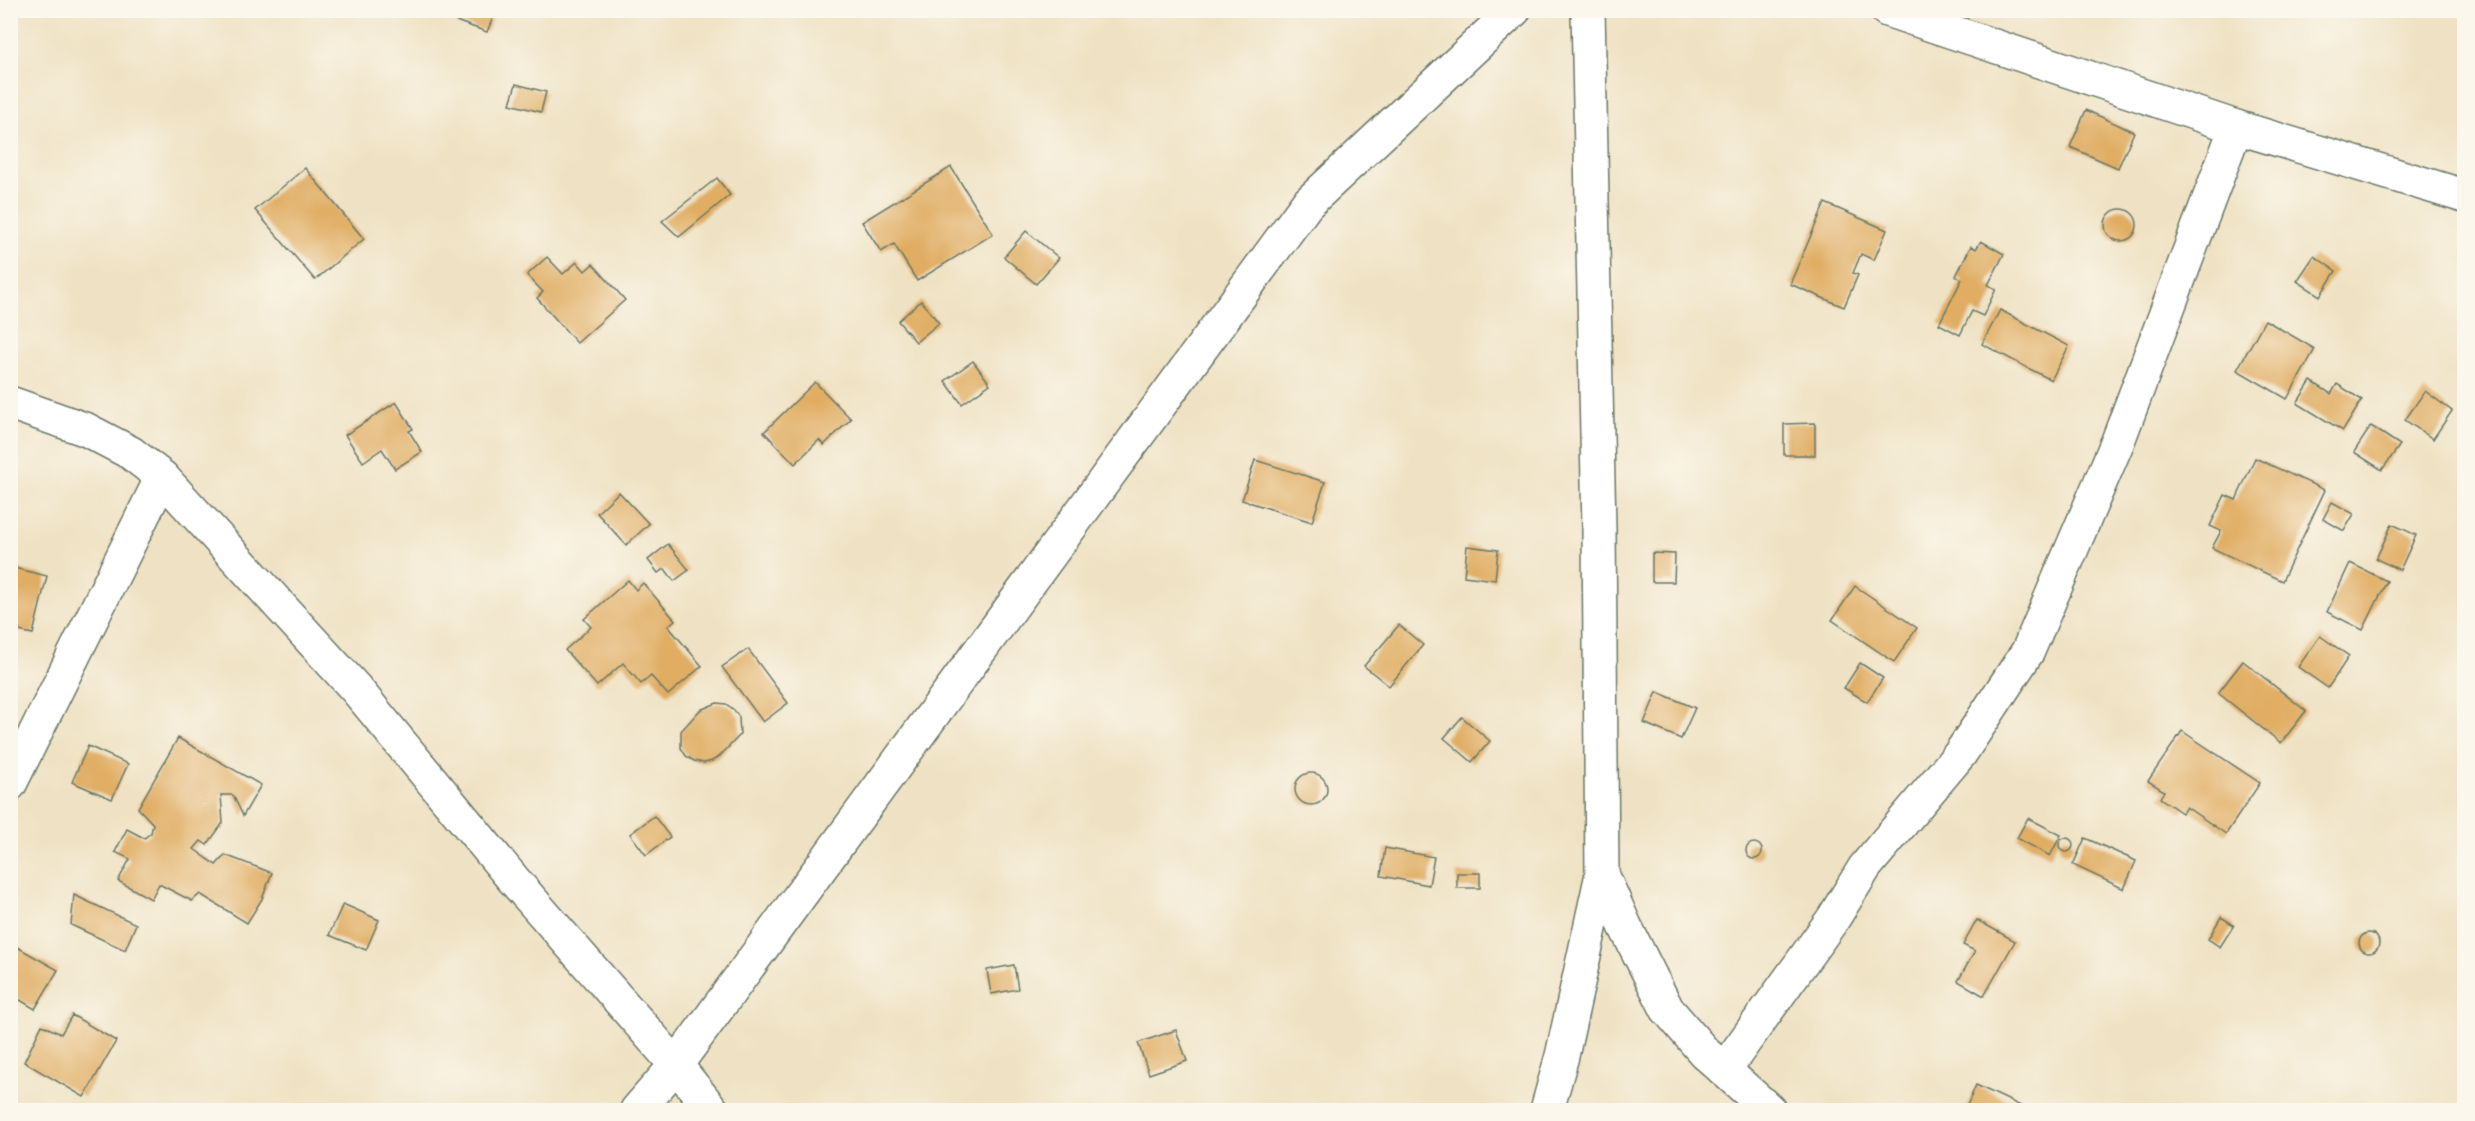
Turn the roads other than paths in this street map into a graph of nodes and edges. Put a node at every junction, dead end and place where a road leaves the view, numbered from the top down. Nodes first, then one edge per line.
1 (1514, 10) edge
2 (1588, 10) edge
3 (1887, 10) edge
4 (2235, 127) junction
5 (2464, 196) edge
6 (10, 403) edge
7 (162, 477) junction
8 (10, 784) edge
9 (1602, 874) junction
10 (676, 1065) junction
11 (1724, 1070) junction
12 (637, 1110) edge
13 (712, 1110) edge
14 (1547, 1110) edge
15 (1769, 1110) edge

1 - 10 street
2 - 9 street
3 - 4 street
4 - 5 street
4 - 11 street
6 - 7 street
7 - 8 street
7 - 10 street
9 - 11 street
9 - 14 street
10 - 12 street
10 - 13 street
11 - 15 street

